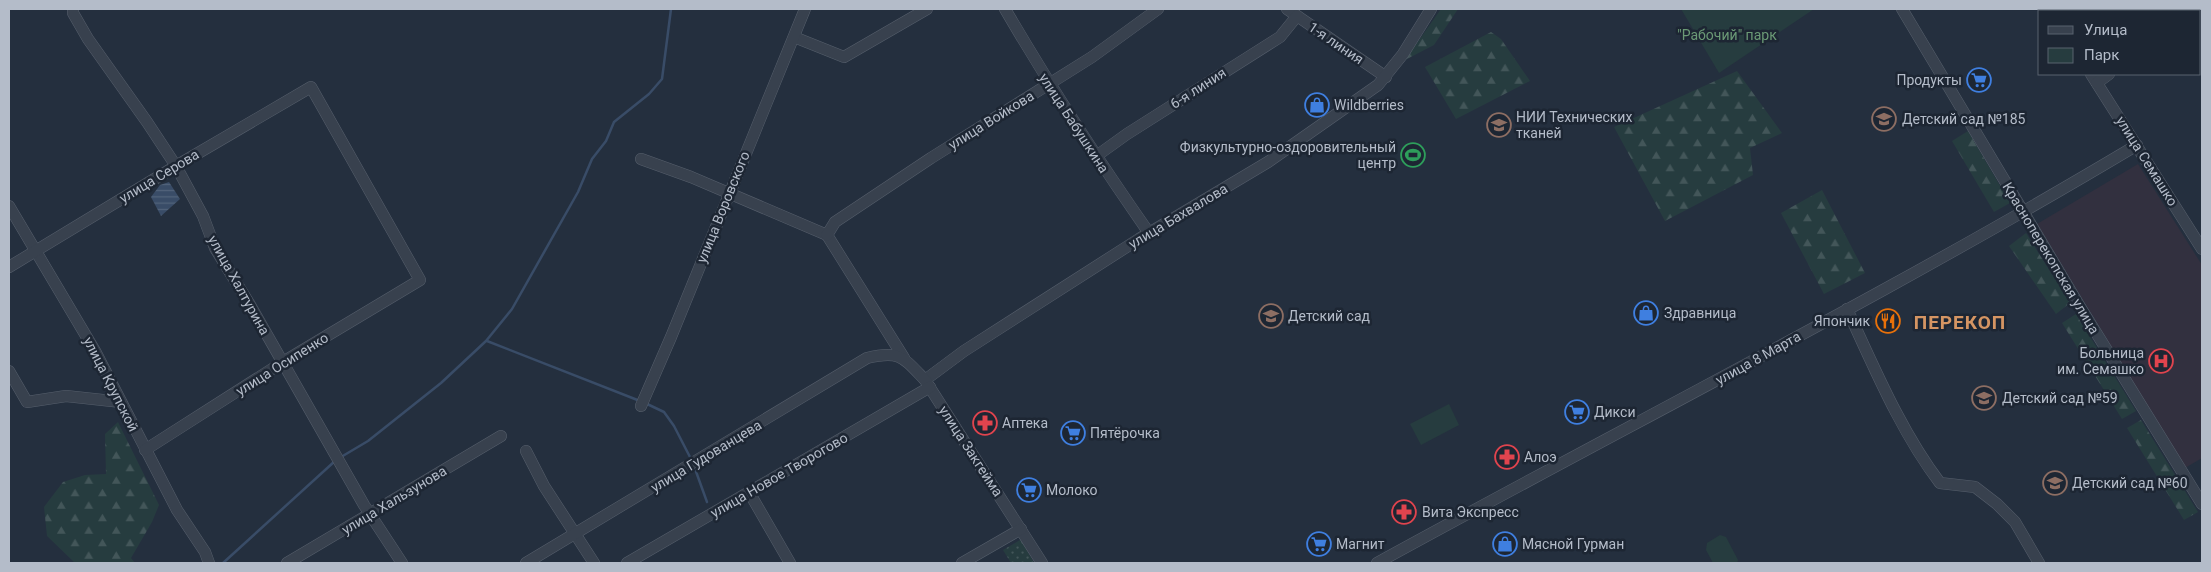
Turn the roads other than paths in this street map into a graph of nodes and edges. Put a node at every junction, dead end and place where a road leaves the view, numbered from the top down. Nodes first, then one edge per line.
1 (73, 9) edge
2 (805, 9) edge
3 (927, 9) edge
4 (1004, 9) edge
5 (1158, 9) edge
6 (1287, 9) edge
7 (1431, 9) edge
8 (1902, 9) edge
9 (1297, 16) junction
10 (794, 37) junction
11 (1386, 76) junction
12 (2094, 78) edge
13 (1048, 83) junction
14 (2136, 145) junction
15 (1095, 157) junction
16 (641, 159) dead end
17 (176, 166) junction
18 (729, 193) junction
19 (9, 206) edge
20 (2024, 213) junction
21 (1149, 233) junction
22 (827, 235) junction
23 (2202, 249) edge
24 (36, 250) junction
25 (9, 267) edge
26 (420, 280) joint
27 (1847, 309) junction
28 (887, 353) joint
29 (904, 358) junction
30 (283, 362) junction
31 (9, 372) edge
32 (928, 383) junction
33 (121, 402) junction
34 (641, 406) dead end
35 (501, 436) dead end
36 (145, 450) junction
37 (526, 451) dead end
38 (749, 492) junction
39 (2202, 504) edge
40 (370, 514) junction
41 (1021, 529) junction
42 (576, 535) junction
43 (788, 560) edge
44 (209, 563) edge
45 (287, 563) edge
46 (402, 563) edge
47 (526, 563) edge
48 (594, 563) edge
49 (627, 563) edge
50 (962, 563) edge
51 (1042, 563) edge
52 (1377, 563) edge
53 (2039, 563) edge

1 - 17 street, улица Халтурина
2 - 10 street, улица Воровского
3 - 10 street
4 - 13 street, улица Бабушкина
5 - 13 street, улица Войкова
6 - 9 street, 1-я линия
7 - 11 street, улица Бахвалова
8 - 20 street, Красноперекопская улица
9 - 11 street, 1-я линия
9 - 15 street, 6-я линия
10 - 18 street, улица Воровского
11 - 21 street, улица Бахвалова
12 - 14 street, улица Семашко
13 - 15 street, улица Бабушкина
13 - 22 street, улица Войкова
14 - 20 street, улица 8 Марта
14 - 23 street, улица Семашко
15 - 21 street, улица Бабушкина
16 - 18 street
17 - 24 street, улица Серова
17 - 26 street, улица Серова
17 - 30 street, улица Халтурина
18 - 22 street
18 - 34 street, улица Воровского
19 - 24 street, улица Крупской
20 - 27 street, улица 8 Марта
20 - 39 street, Красноперекопская улица
21 - 32 street, улица Бахвалова
22 - 29 street
24 - 25 street, улица Серова
24 - 33 street, улица Крупской
26 - 30 street, улица Осипенко
27 - 52 street, улица 8 Марта
27 - 53 street
28 - 29 street, улица Закгейма
28 - 42 street, улица Гудованцева
29 - 32 street, улица Закгейма
30 - 36 street, улица Осипенко
30 - 40 street, улица Халтурина
31 - 33 street
32 - 38 street, улица Новое Творогово
32 - 41 street, улица Закгейма
33 - 36 street, улица Крупской
35 - 40 street, улица Хальзунова
36 - 44 street, улица Крупской
37 - 42 street
38 - 43 street
38 - 49 street, улица Новое Творогово
40 - 45 street, улица Хальзунова
40 - 46 street, улица Халтурина
41 - 50 street
41 - 51 street, улица Закгейма
42 - 47 street, улица Гудованцева
42 - 48 street

